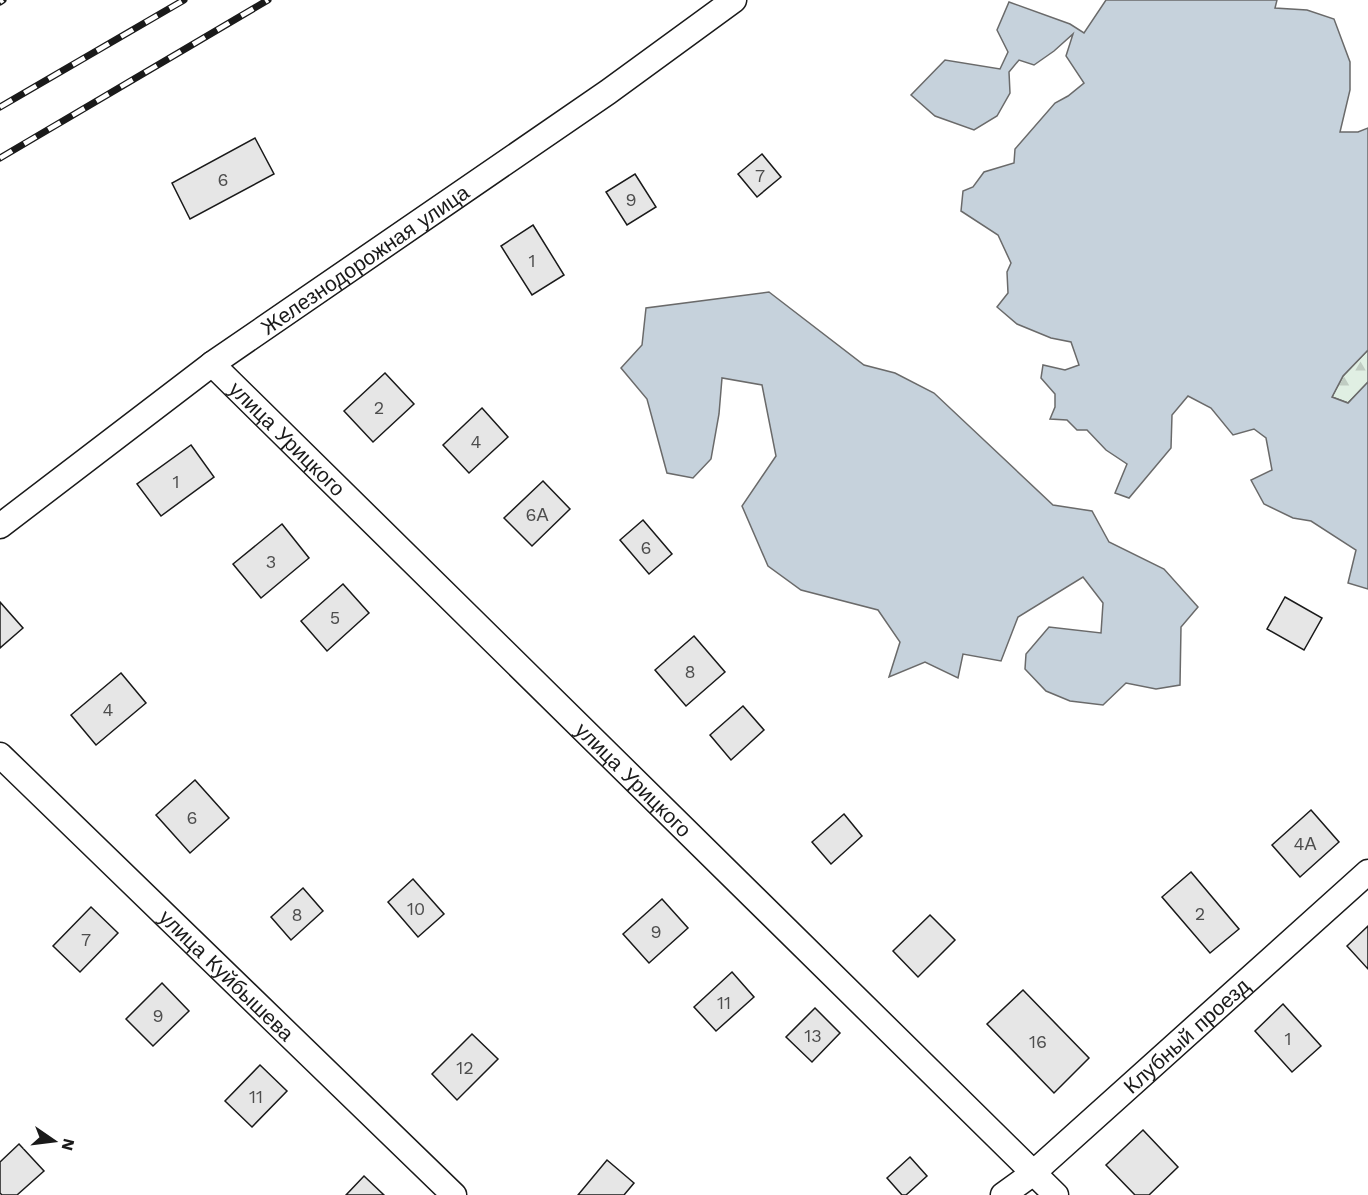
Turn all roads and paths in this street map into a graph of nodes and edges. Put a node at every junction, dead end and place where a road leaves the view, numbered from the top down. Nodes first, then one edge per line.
1 (734, 0) edge
2 (212, 364) junction
3 (0, 526) edge
4 (0, 755) edge
5 (1368, 872) edge
6 (1032, 1174) junction
7 (454, 1195) edge
8 (1003, 1195) edge
9 (1056, 1195) edge

1 - 2 street, Железнодорожная улица
2 - 3 street, Железнодорожная улица
2 - 6 street, улица Урицкого
4 - 7 street, улица Куйбышева
5 - 6 street, Клубный проезд
6 - 8 street, Клубный проезд
6 - 9 street, улица Урицкого

